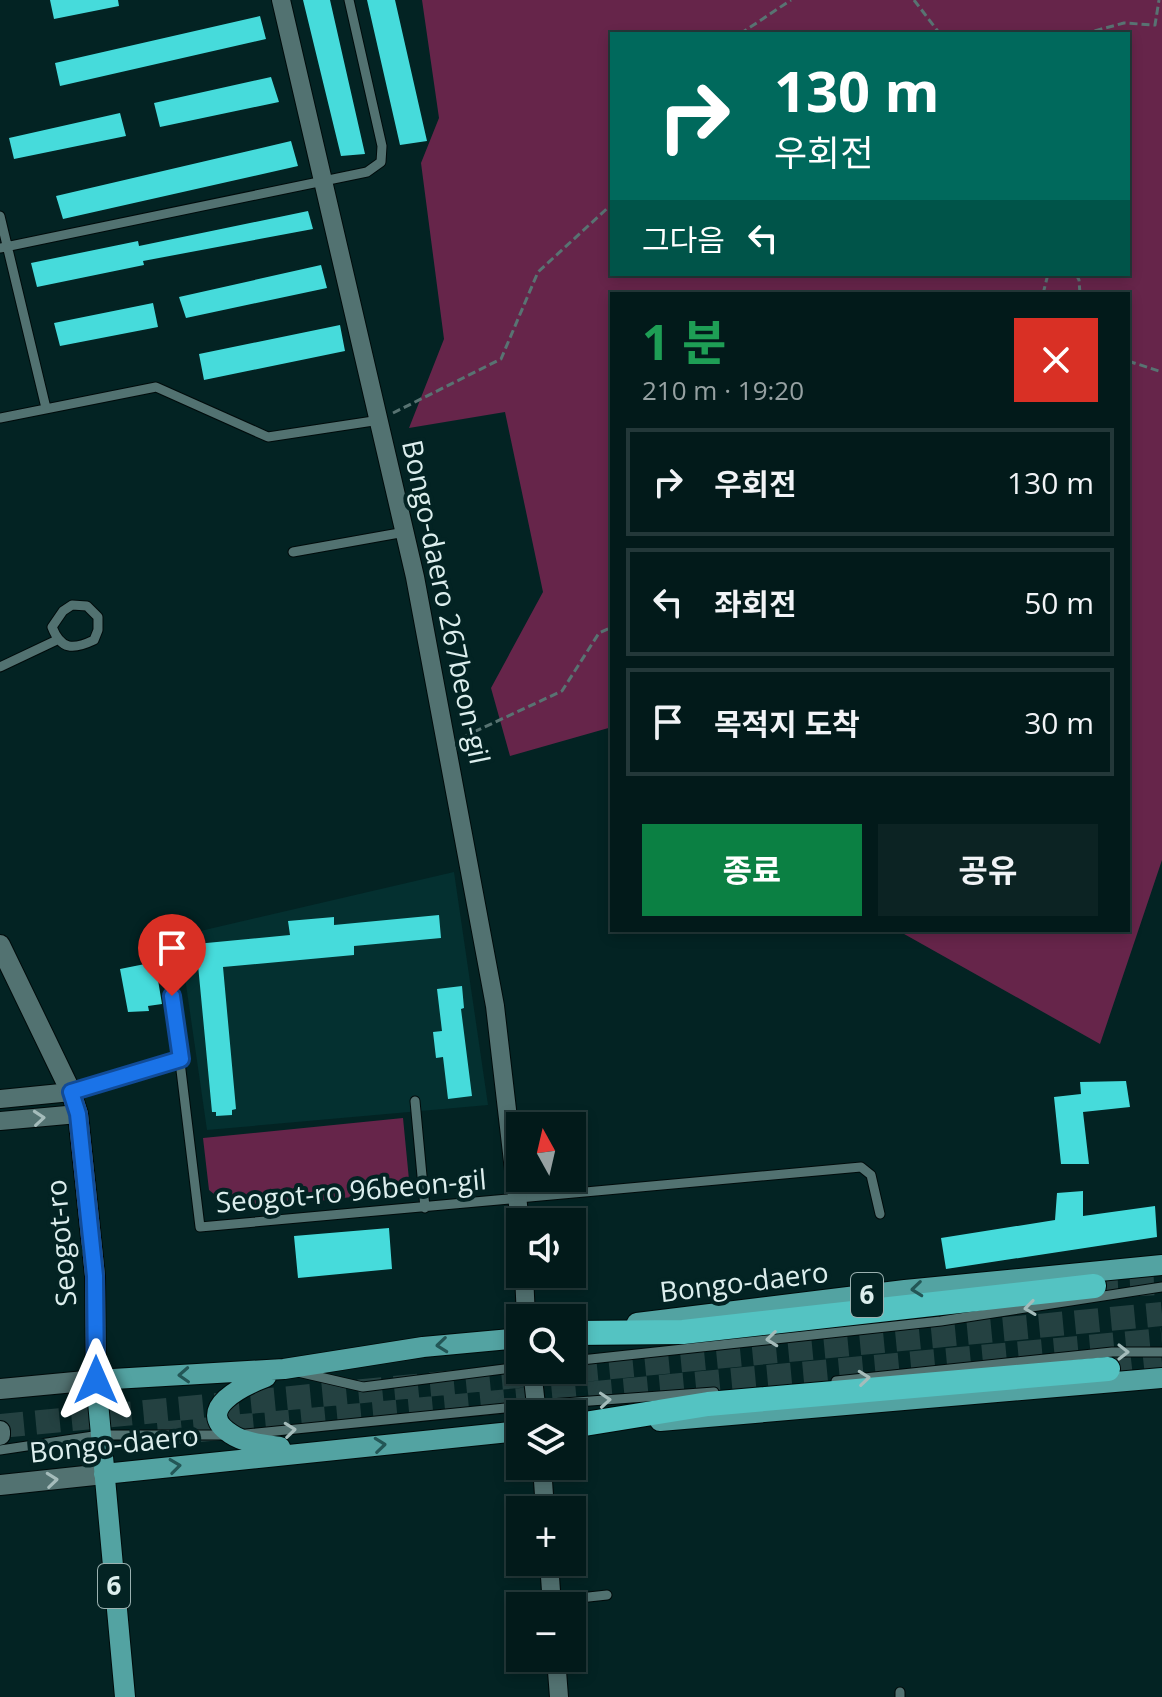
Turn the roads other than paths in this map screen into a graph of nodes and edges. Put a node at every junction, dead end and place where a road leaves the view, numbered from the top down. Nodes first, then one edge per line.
1 (281, 0) edge
2 (349, 0) edge
3 (323, 180) junction
4 (0, 216) edge
5 (3, 248) edge
6 (46, 408) junction
7 (0, 418) edge
8 (380, 420) junction
9 (405, 532) junction
10 (293, 552) dead end
11 (57, 640) junction
12 (0, 667) edge
13 (0, 945) edge
14 (172, 996) dead end
15 (181, 1059) junction
16 (71, 1092) junction
17 (0, 1099) edge
18 (415, 1101) dead end
19 (78, 1114) junction
20 (0, 1121) edge
21 (519, 1198) junction
22 (425, 1208) junction
23 (519, 1208) edge
24 (880, 1214) dead end
25 (1162, 1265) edge
26 (1094, 1286) tunnel mouth
27 (1162, 1287) edge
28 (586, 1330) edge
29 (586, 1332) edge
30 (506, 1339) edge
31 (1162, 1352) edge
32 (586, 1359) edge
33 (284, 1369) junction
34 (506, 1369) edge
35 (1108, 1369) tunnel mouth
36 (1162, 1378) edge
37 (96, 1380) junction
38 (830, 1382) dead end
39 (799, 1385) dead end
40 (0, 1389) edge
41 (736, 1390) dead end
42 (721, 1391) dead end
43 (586, 1404) edge
44 (506, 1412) edge
45 (586, 1425) edge
46 (586, 1426) edge
47 (506, 1432) edge
48 (100, 1435) junction
49 (232, 1435) junction
50 (0, 1450) edge
51 (307, 1452) junction
52 (104, 1474) junction
53 (0, 1485) edge
54 (607, 1595) dead end
55 (586, 1598) edge
56 (557, 1672) edge
57 (125, 1697) edge
58 (559, 1697) edge

1 - 3 street, Bongo-daero 267beon-gil
2 - 3 lane
3 - 5 lane
3 - 8 street, Bongo-daero 267beon-gil
4 - 5 lane
5 - 6 lane
6 - 7 lane
6 - 8 lane
8 - 9 street, Bongo-daero 267beon-gil
9 - 10 lane
9 - 21 street, Bongo-daero 267beon-gil
11 - 11 lane
11 - 12 lane
13 - 16 main road, Seogot-ro
14 - 15 lane, Seogot-ro 96beon-gil
15 - 16 lane
15 - 22 lane, Seogot-ro 96beon-gil
16 - 17 street
16 - 19 main road, Seogot-ro
18 - 22 lane
20 -> 19 street
19 - 37 main road, Seogot-ro
21 - 22 lane, Seogot-ro 96beon-gil
21 - 23 street, Bongo-daero 267beon-gil
21 - 24 lane, Seogot-ro 96beon-gil
25 -> 28 main road, Bongo-daero / 6
26 - 29 highway
27 -> 32 lane
30 -> 33 main road
38 -> 31 lane
33 - 34 lane
33 -> 37 main road
33 - 49 main road
35 - 45 highway
36 - 46 main road
37 - 40 main road
37 - 48 main road, Seogot-ro / 6
39 - 41 lane
43 -> 42 lane
49 -> 44 lane
51 -> 47 main road, Bongo-daero
48 - 49 lane
48 - 50 lane
48 - 52 main road, Seogot-ro / 6
49 - 51 main road
52 -> 51 main road, Bongo-daero
53 -> 52 main road, Bongo-daero
52 - 57 main road, Seogot-ro / 6
54 - 55 lane
56 - 58 street

